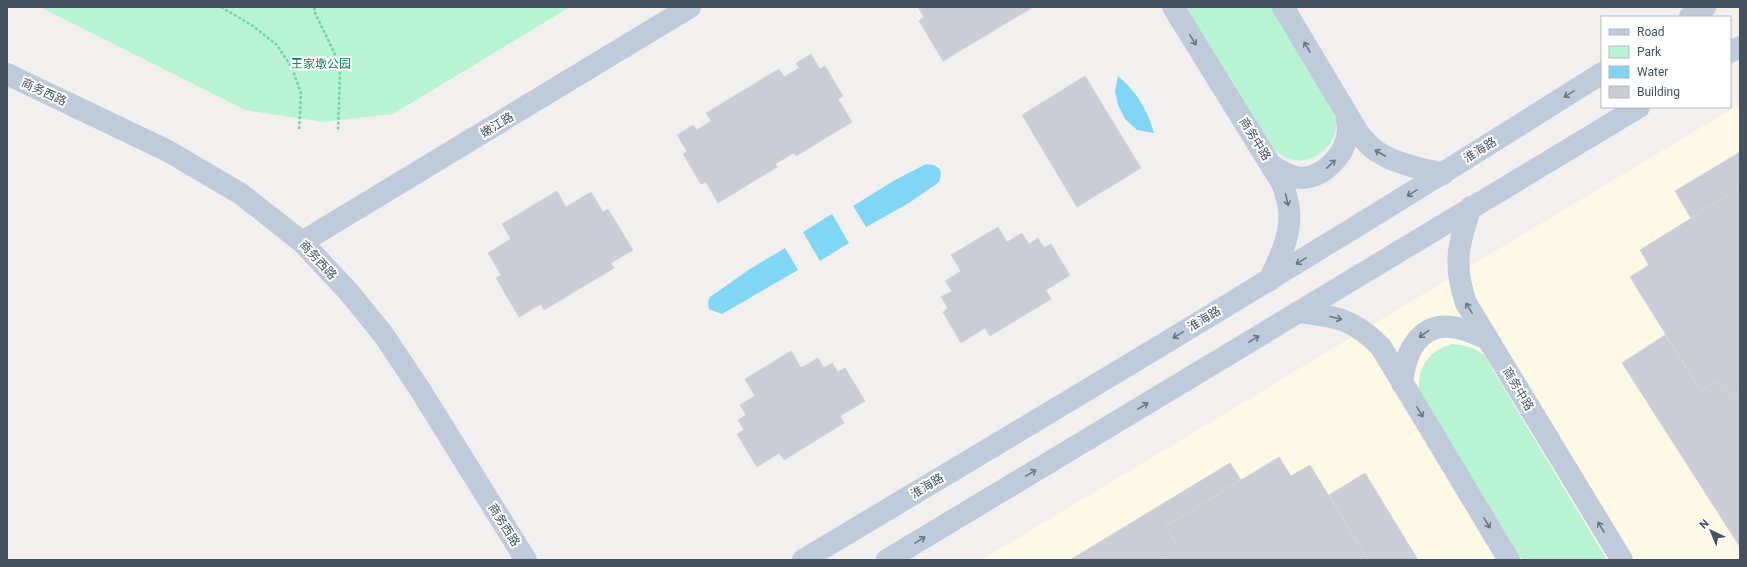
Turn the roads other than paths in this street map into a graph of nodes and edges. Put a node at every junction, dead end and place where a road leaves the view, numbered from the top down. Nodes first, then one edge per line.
1 (690, 7) edge
2 (1173, 7) edge
3 (1283, 7) edge
4 (1705, 7) edge
5 (1692, 16) edge
6 (1740, 46) edge
7 (1731, 51) edge
8 (7, 74) edge
9 (1601, 74) edge
10 (1637, 108) edge
11 (1345, 111) junction
12 (1271, 165) junction
13 (1443, 174) junction
14 (1471, 207) junction
15 (302, 242) junction
16 (1269, 281) junction
17 (1298, 312) junction
18 (1487, 339) junction
19 (1402, 383) junction
20 (526, 560) edge
21 (803, 560) edge
22 (887, 560) edge
23 (1509, 560) edge
24 (1622, 560) edge

1 - 15 street, 嫩江路
2 -> 12 street, 商务中路
11 -> 3 street
4 - 5 street
6 - 7 street
8 - 15 street, 商务西路
9 -> 13 street, 淮海路
10 - 14 street
12 -> 11 street
13 -> 11 street
12 -> 16 street, 商务中路
13 -> 16 street, 淮海路
14 - 17 street
18 -> 14 street, 商务中路
15 - 20 street, 商务西路
16 -> 21 street, 淮海路
17 -> 19 street
22 -> 17 street
18 -> 19 street
24 -> 18 street, 商务中路
19 -> 23 street

